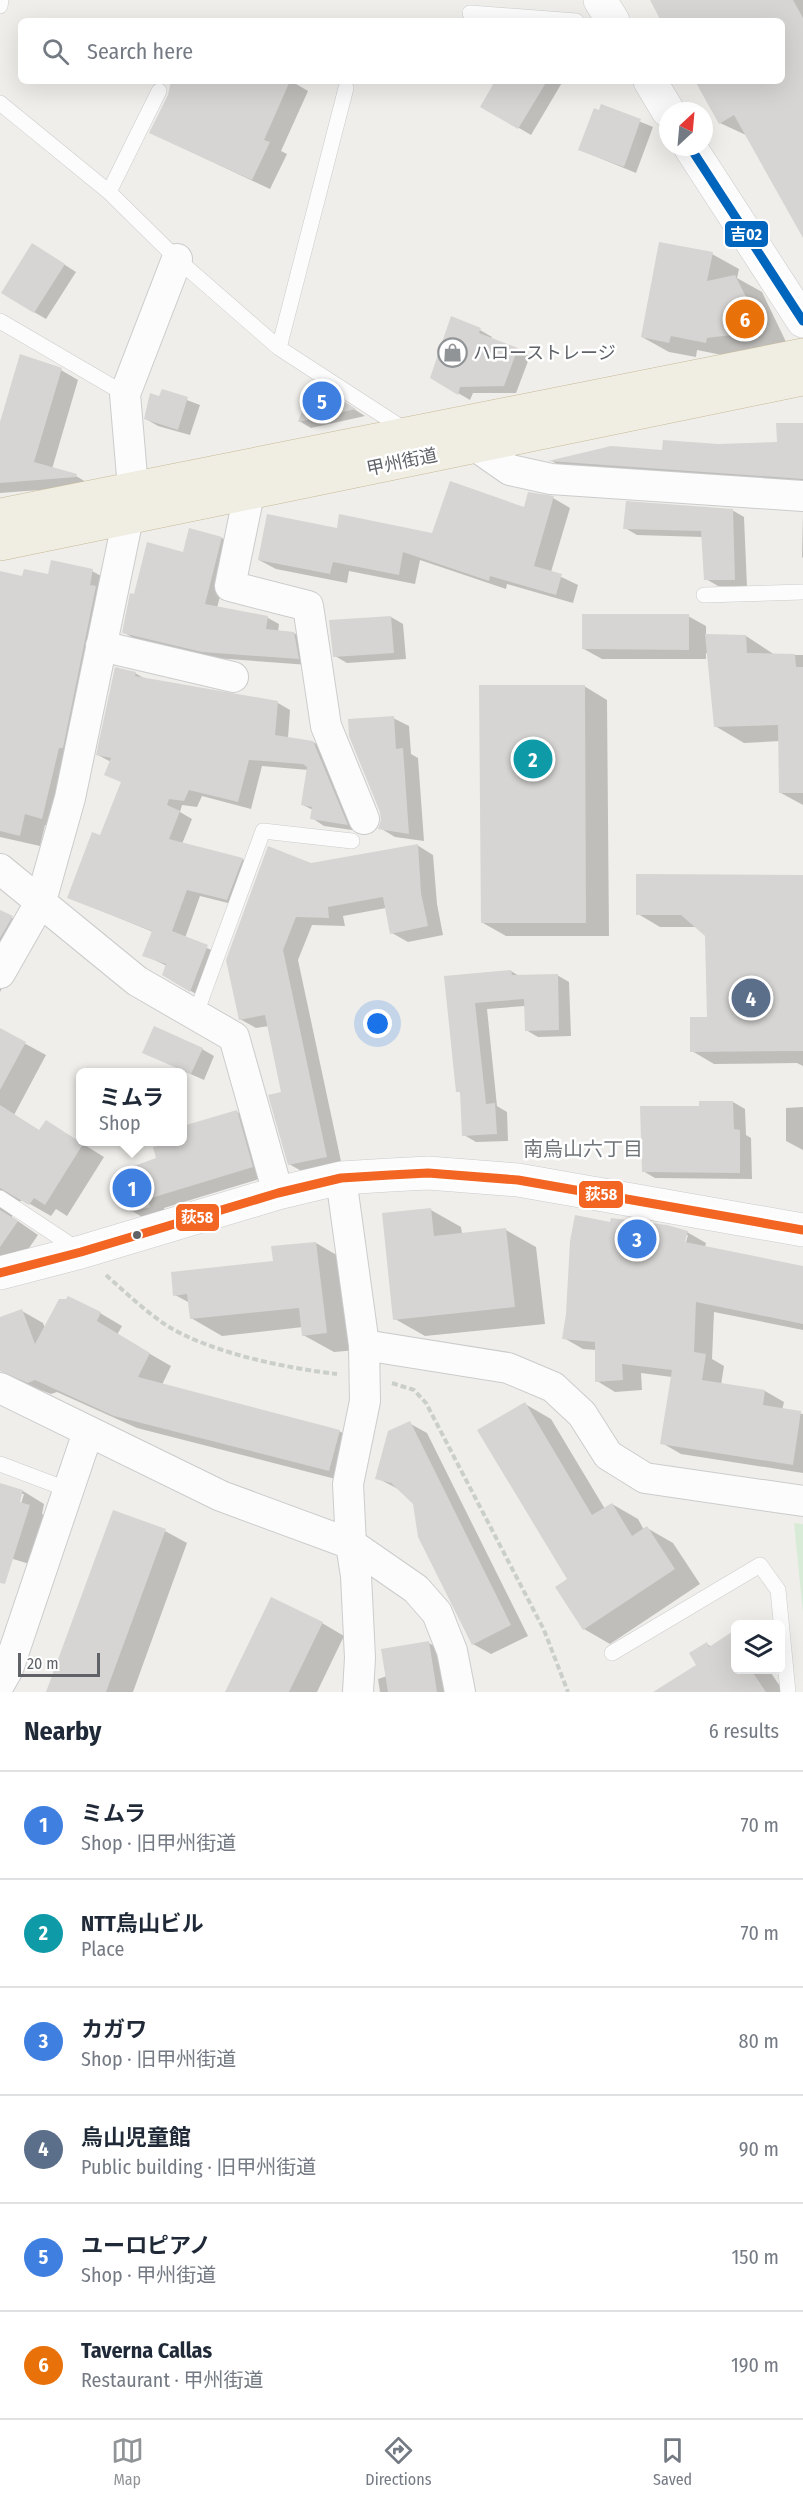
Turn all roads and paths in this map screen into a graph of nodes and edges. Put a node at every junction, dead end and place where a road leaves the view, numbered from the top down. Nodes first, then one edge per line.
1 (1, 0) edge
2 (600, 0) edge
3 (0, 6) edge
4 (470, 13) dead end
5 (536, 18) edge
6 (611, 18) edge
7 (652, 84) edge
8 (346, 88) dead end
9 (159, 91) dead end
10 (663, 102) edge
11 (0, 103) edge
12 (696, 156) edge
13 (109, 192) junction
14 (177, 259) junction
15 (0, 321) edge
16 (803, 321) edge
17 (279, 348) junction
18 (803, 355) edge
19 (803, 380) edge
20 (125, 394) junction
21 (409, 432) junction
22 (477, 447) junction
23 (249, 494) junction
24 (803, 496) edge
25 (131, 503) junction
26 (0, 515) edge
27 (0, 544) edge
28 (803, 592) edge
29 (704, 595) dead end
30 (101, 646) junction
31 (233, 677) dead end
32 (358, 830) joint
33 (0, 869) edge
34 (41, 901) junction
35 (0, 973) edge
36 (195, 1016) junction
37 (341, 1178) junction
38 (278, 1193) junction
39 (0, 1198) edge
40 (803, 1230) edge
41 (81, 1252) junction
42 (0, 1273) edge
43 (364, 1345) junction
44 (0, 1388) edge
45 (88, 1432) junction
46 (0, 1464) edge
47 (69, 1490) junction
48 (803, 1501) edge
49 (351, 1544) junction
50 (7, 1646) edge
51 (612, 1653) dead end
52 (0, 1683) edge
53 (358, 1692) edge
54 (460, 1692) edge
55 (788, 1692) edge

1 - 3 lane
2 - 6 street
4 - 5 lane
7 - 10 street
8 - 17 lane
9 - 13 lane
11 - 13 lane
12 - 16 street
13 - 14 lane
14 - 17 lane
14 - 20 street
15 - 20 lane
17 - 21 lane
18 - 21 highway, 甲州街道
19 - 22 highway, 甲州街道
20 - 25 street
21 - 25 highway, 甲州街道
22 - 23 highway, 甲州街道
22 - 24 street
23 - 25 highway, 甲州街道
23 - 32 street
25 - 26 highway, 甲州街道
25 - 27 highway, 甲州街道
25 - 30 street
28 - 29 lane
30 - 31 street
30 - 34 street
32 - 36 lane
33 - 34 street
34 - 35 street
34 - 36 street
36 - 38 street
37 - 38 street
37 - 40 street
37 - 43 street
38 - 41 street
39 - 41 lane
41 - 42 street
43 - 48 street
43 - 49 street
44 - 45 street
45 - 47 street
45 - 49 street
46 - 47 lane
47 - 50 street
49 - 53 street
49 - 54 street
50 - 52 street
51 - 55 lane

